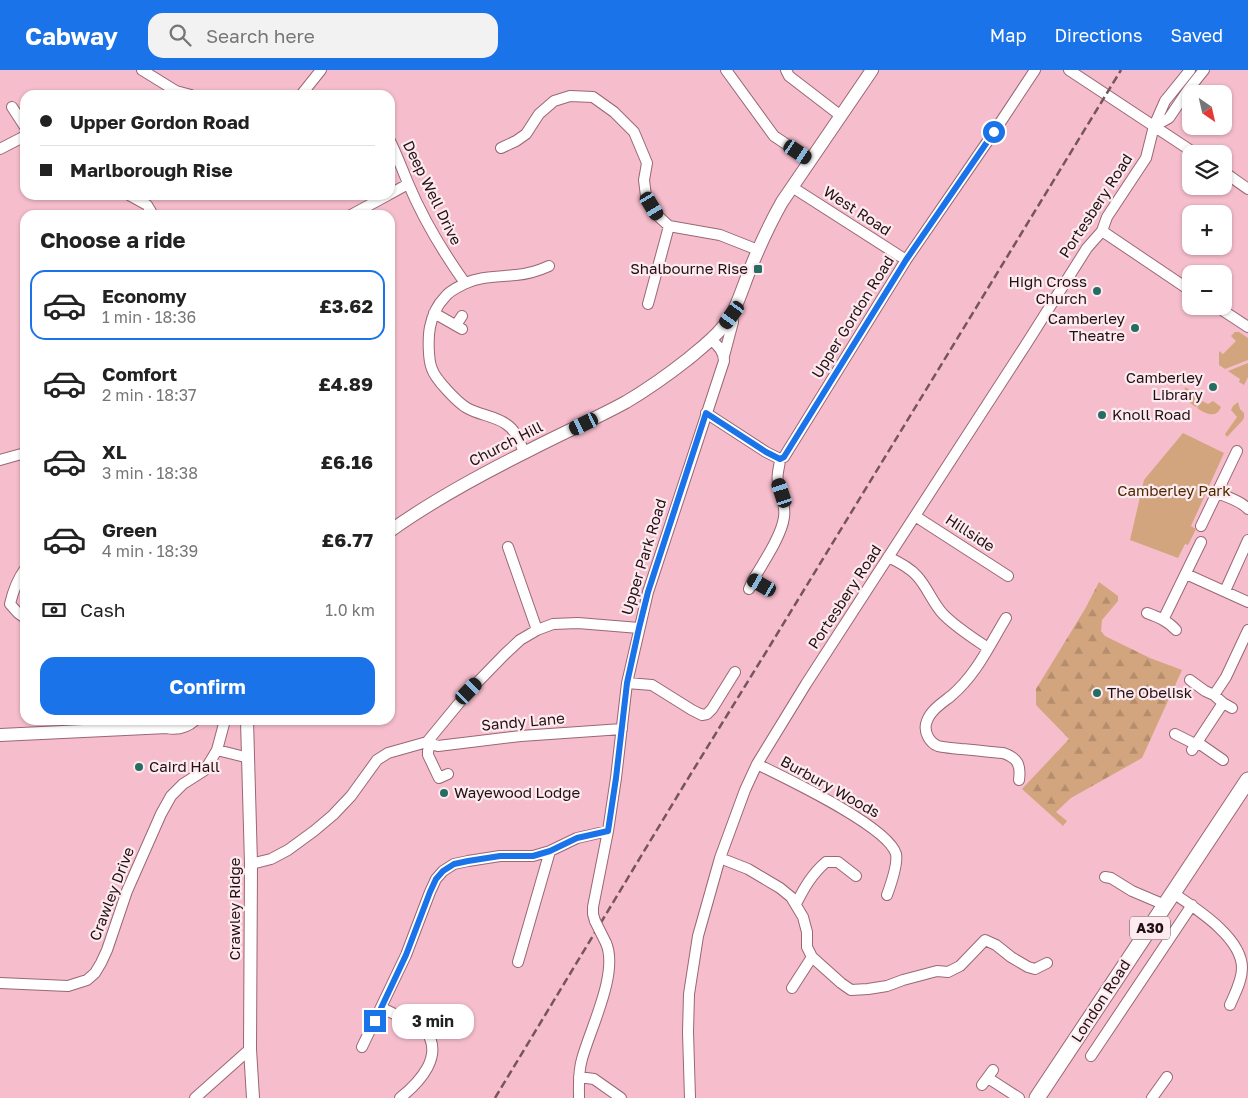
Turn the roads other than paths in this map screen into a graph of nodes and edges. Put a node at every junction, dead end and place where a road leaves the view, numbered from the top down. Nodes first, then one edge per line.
1 (142, 70) edge
2 (321, 70) edge
3 (726, 70) edge
4 (786, 70) edge
5 (872, 70) edge
6 (1036, 70) edge
7 (1069, 70) edge
8 (1190, 70) edge
9 (1204, 70) edge
10 (1179, 84) junction
11 (1192, 85) edge
12 (1182, 86) edge
13 (174, 90) edge
14 (305, 90) edge
15 (1182, 99) edge
16 (12, 108) dead end
17 (841, 116) junction
18 (20, 120) edge
19 (1154, 126) junction
20 (20, 139) edge
21 (1182, 145) edge
22 (501, 148) dead end
23 (0, 149) edge
24 (395, 153) edge
25 (810, 160) junction
26 (1232, 177) edge
27 (408, 184) junction
28 (1247, 185) edge
29 (792, 187) junction
30 (395, 192) edge
31 (137, 200) edge
32 (380, 200) edge
33 (150, 210) edge
34 (360, 210) edge
35 (669, 226) junction
36 (1102, 231) junction
37 (758, 250) junction
38 (906, 260) junction
39 (549, 266) dead end
40 (465, 283) junction
41 (1182, 285) edge
42 (648, 304) dead end
43 (434, 313) junction
44 (732, 315) junction
45 (1230, 315) edge
46 (460, 323) dead end
47 (1248, 327) edge
48 (712, 340) junction
49 (724, 356) junction
50 (706, 413) junction
51 (1237, 451) dead end
52 (524, 452) junction
53 (20, 454) edge
54 (780, 459) junction
55 (0, 460) edge
56 (1217, 493) junction
57 (1248, 509) edge
58 (915, 516) junction
59 (1201, 526) dead end
60 (395, 527) edge
61 (1248, 540) edge
62 (1201, 542) dead end
63 (508, 546) dead end
64 (888, 557) junction
65 (1244, 558) edge
66 (1186, 574) junction
67 (1008, 576) dead end
68 (20, 577) edge
69 (755, 584) dead end
70 (1225, 591) junction
71 (1248, 602) edge
72 (1147, 613) dead end
73 (20, 614) edge
74 (1006, 618) dead end
75 (1163, 620) junction
76 (639, 628) junction
77 (537, 630) junction
78 (1176, 630) dead end
79 (1248, 630) edge
80 (988, 648) junction
81 (735, 672) dead end
82 (1190, 680) dead end
83 (627, 683) junction
84 (1214, 695) junction
85 (189, 725) edge
86 (224, 725) edge
87 (248, 725) edge
88 (622, 729) junction
89 (1175, 734) dead end
90 (0, 735) edge
91 (429, 742) junction
92 (1194, 745) junction
93 (217, 750) junction
94 (249, 758) junction
95 (1223, 760) dead end
96 (757, 764) junction
97 (448, 774) dead end
98 (1019, 780) dead end
99 (1248, 780) edge
100 (608, 831) junction
101 (550, 851) junction
102 (720, 858) junction
103 (251, 864) junction
104 (856, 876) dead end
105 (1105, 877) dead end
106 (887, 895) dead end
107 (1169, 899) junction
108 (796, 904) junction
109 (1192, 905) junction
110 (812, 957) junction
111 (518, 962) dead end
112 (1047, 963) dead end
113 (0, 983) edge
114 (792, 988) dead end
115 (1230, 1005) dead end
116 (382, 1008) junction
117 (415, 1024) dead end
118 (425, 1030) dead end
119 (362, 1047) dead end
120 (250, 1048) junction
121 (1091, 1056) dead end
122 (579, 1077) junction
123 (1167, 1077) dead end
124 (988, 1078) dead end
125 (195, 1098) edge
126 (253, 1098) edge
127 (400, 1098) edge
128 (578, 1098) edge
129 (621, 1098) edge
130 (690, 1098) edge
131 (1019, 1098) edge
132 (1037, 1098) edge
133 (1152, 1098) edge

1 - 13 street
2 - 14 street
3 - 25 street
4 - 17 street
5 - 17 street, Upper Park Road
6 - 38 street, Upper Gordon Road
7 - 19 street
8 - 10 street, Portesbery Road
9 - 11 street
10 - 12 street
10 - 19 street, Portesbery Road
15 - 19 street
16 - 18 street
17 - 25 street, Upper Park Road
19 - 21 street
19 - 36 street, Portesbery Road
20 - 23 street
22 - 35 street
24 - 27 street, Deep Well Drive
25 - 29 street, Upper Park Road
26 - 28 street
27 - 30 street
27 - 40 street, Deep Well Drive
29 - 37 street, Upper Park Road
29 - 38 street, West Road
31 - 33 street
32 - 34 street
35 - 37 street
35 - 42 street
36 - 41 street
36 - 58 street, Portesbery Road
37 - 44 street, Upper Park Road
38 - 54 street, Upper Gordon Road
39 - 40 street
40 - 43 street
43 - 46 street
43 - 52 street
44 - 48 street, Church Hill
44 - 49 street, Upper Park Road
45 - 47 street
48 - 49 street
48 - 52 street, Church Hill
49 - 50 street, Upper Park Road
50 - 54 street
50 - 76 street, Upper Park Road
51 - 56 street
52 - 60 street, Church Hill
53 - 55 street
54 - 69 street
56 - 57 street
56 - 59 street
58 - 64 street, Portesbery Road
58 - 67 street, Hillside
61 - 65 street
62 - 66 street
63 - 77 street
64 - 80 street
64 - 96 street, Portesbery Road
65 - 70 street
66 - 70 street
66 - 75 street
68 - 73 street
70 - 71 street
72 - 75 street
74 - 80 street
75 - 78 street
76 - 77 street
76 - 83 street, Upper Park Road
77 - 91 street
79 - 84 street
80 - 98 street
81 - 83 street
82 - 84 street
83 - 88 street, Upper Park Road
84 - 92 street
85 - 90 street
86 - 93 street, Crawley Drive
87 - 94 street, Crawley Ridge
88 - 91 street, Sandy Lane
88 - 100 street, Upper Park Road
89 - 92 street
91 - 97 street
91 - 103 street, Sandy Lane
92 - 95 street
93 - 94 street
93 - 113 street, Crawley Drive
94 - 103 street, Crawley Ridge
96 - 102 street, Portesbery Road
96 - 106 street, Burbury Woods
99 - 107 main road, London Road / A30
100 - 101 street
100 - 122 street, Upper Park Road, bridge
101 - 111 street
101 - 116 street
102 - 108 street
102 - 130 street, Portesbery Road
103 - 120 street, Crawley Ridge
104 - 108 street
105 - 107 street
107 - 109 street
107 - 132 main road, London Road / A30
108 - 110 street
109 - 115 street
109 - 121 street, London Road
110 - 112 street
110 - 114 street
116 - 117 street
116 - 119 street
118 - 127 street
120 - 125 street
120 - 126 street, Crawley Ridge
122 - 128 street
122 - 129 street
123 - 133 street
124 - 131 street

